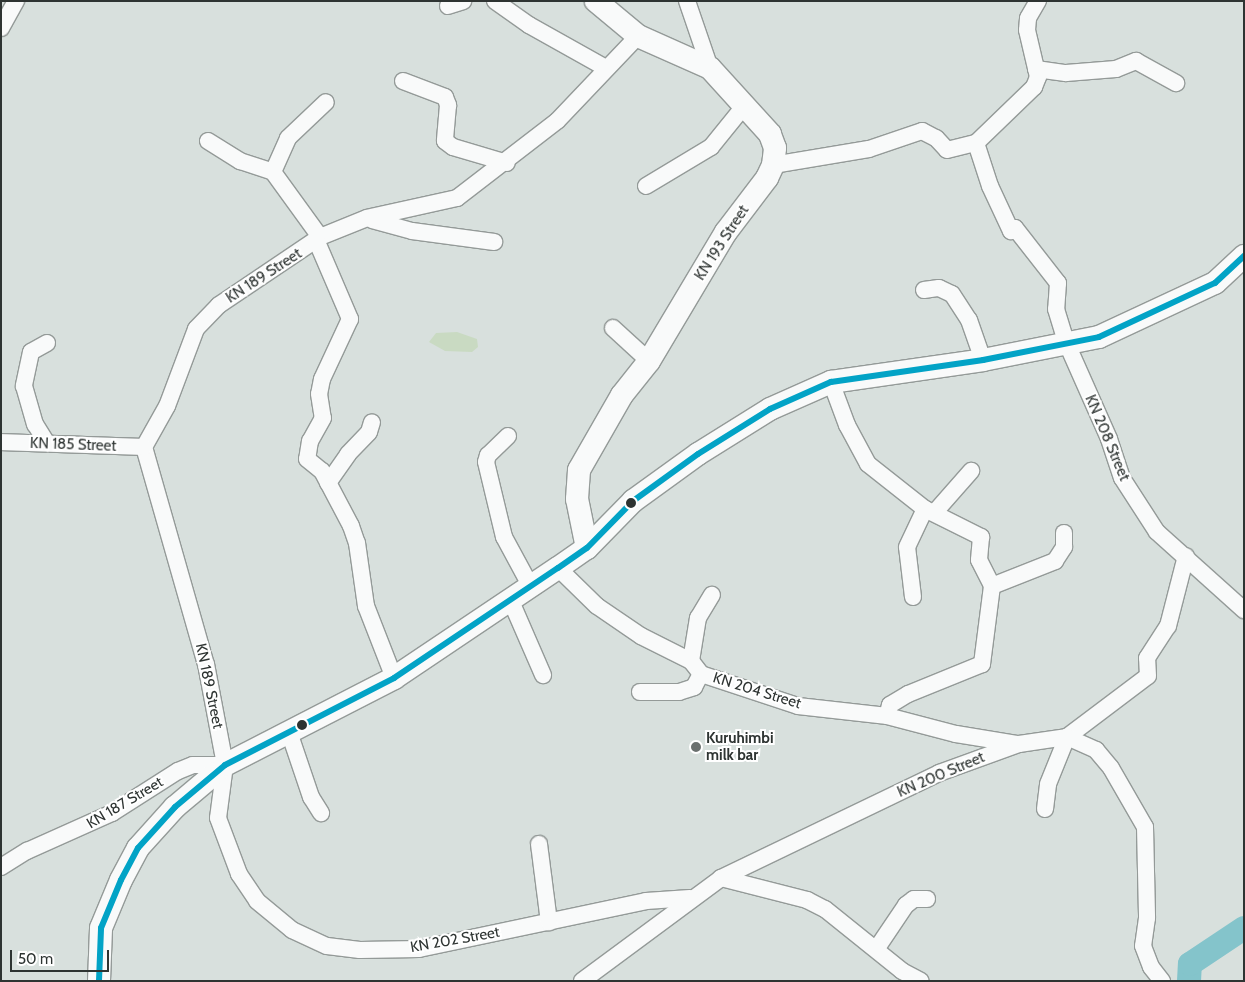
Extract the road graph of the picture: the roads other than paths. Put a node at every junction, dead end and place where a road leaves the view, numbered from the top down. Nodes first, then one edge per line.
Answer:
1 (16, 1) edge
2 (495, 1) edge
3 (596, 1) edge
4 (686, 1) edge
5 (1038, 1) edge
6 (1, 28) edge
7 (638, 36) junction
8 (606, 68) junction
9 (710, 68) junction
10 (1036, 69) junction
11 (403, 81) dead end
12 (1176, 82) dead end
13 (326, 102) dead end
14 (745, 105) junction
15 (208, 142) dead end
16 (976, 143) junction
17 (507, 163) junction
18 (773, 165) junction
19 (273, 172) junction
20 (646, 186) dead end
21 (367, 218) junction
22 (319, 239) junction
23 (494, 242) dead end
24 (1244, 256) edge
25 (924, 290) dead end
26 (614, 328) dead end
27 (47, 343) dead end
28 (1066, 344) junction
29 (984, 360) junction
30 (649, 361) junction
31 (831, 382) junction
32 (372, 422) dead end
33 (508, 436) dead end
34 (1, 442) edge
35 (47, 443) junction
36 (144, 446) junction
37 (971, 471) dead end
38 (328, 484) junction
39 (930, 510) junction
40 (1064, 533) dead end
41 (587, 548) junction
42 (1186, 556) junction
43 (558, 568) junction
44 (530, 585) junction
45 (992, 586) junction
46 (712, 595) dead end
47 (913, 597) dead end
48 (510, 598) junction
49 (1244, 610) edge
50 (691, 661) junction
51 (701, 674) junction
52 (543, 675) dead end
53 (394, 678) junction
54 (640, 692) dead end
55 (887, 716) junction
56 (289, 732) junction
57 (1067, 736) junction
58 (1019, 744) junction
59 (225, 765) junction
60 (1045, 809) dead end
61 (321, 812) dead end
62 (539, 844) dead end
63 (1, 867) edge
64 (721, 878) junction
65 (690, 898) junction
66 (927, 899) dead end
67 (549, 922) junction
68 (877, 948) junction
69 (902, 976) edge
70 (99, 981) edge
71 (582, 981) edge
72 (921, 981) edge
73 (1162, 981) edge

1 - 6 street
2 - 8 street
3 - 7 main road
4 - 9 street
5 - 10 street
7 - 8 street, KN 189 Street
7 - 9 main road
8 - 17 street, KN 189 Street
9 - 14 main road
10 - 12 street
10 - 16 street
11 - 17 street
13 - 19 street
14 - 18 main road
14 - 20 street
15 - 19 street
16 - 18 street
16 - 28 street, KN 208 Street
17 - 21 street, KN 189 Street
18 - 30 main road, KN 193 Street
19 - 22 street
21 - 22 street, KN 189 Street
21 - 23 street
22 - 36 street, KN 189 Street
22 - 38 street
24 - 28 main road
25 - 29 street
26 - 30 street
27 - 35 street
28 - 29 main road
28 - 42 street, KN 208 Street
29 - 31 main road
30 - 41 main road, KN 193 Street
31 - 39 street
31 - 41 main road
32 - 38 street
33 - 44 street
34 - 35 street, KN 185 Street
35 - 36 street, KN 185 Street
36 - 59 street, KN 189 Street
37 - 39 street
38 - 53 street
39 - 45 street
39 - 47 street
40 - 45 street
41 - 43 main road
42 - 49 street, KN 208 Street
42 - 57 street
43 - 44 main road
43 - 50 street, KN 204 Street
44 - 48 main road
45 - 55 street
46 - 50 street
48 - 52 street
48 - 53 main road
50 - 51 street, KN 204 Street
51 - 54 street
51 - 55 street, KN 204 Street
53 - 56 main road
55 - 58 street, KN 204 Street
56 - 59 main road
56 - 61 street
57 - 58 street, KN 200 Street
57 - 60 street
57 - 73 street
58 - 64 street, KN 200 Street
59 - 63 street, KN 187 Street
59 - 67 street, KN 202 Street
59 - 70 main road
62 - 67 street
64 - 65 street, KN 200 Street
64 - 68 street
65 - 67 street, KN 202 Street
65 - 71 street, KN 200 Street
66 - 68 street
68 - 69 street
69 - 72 street

